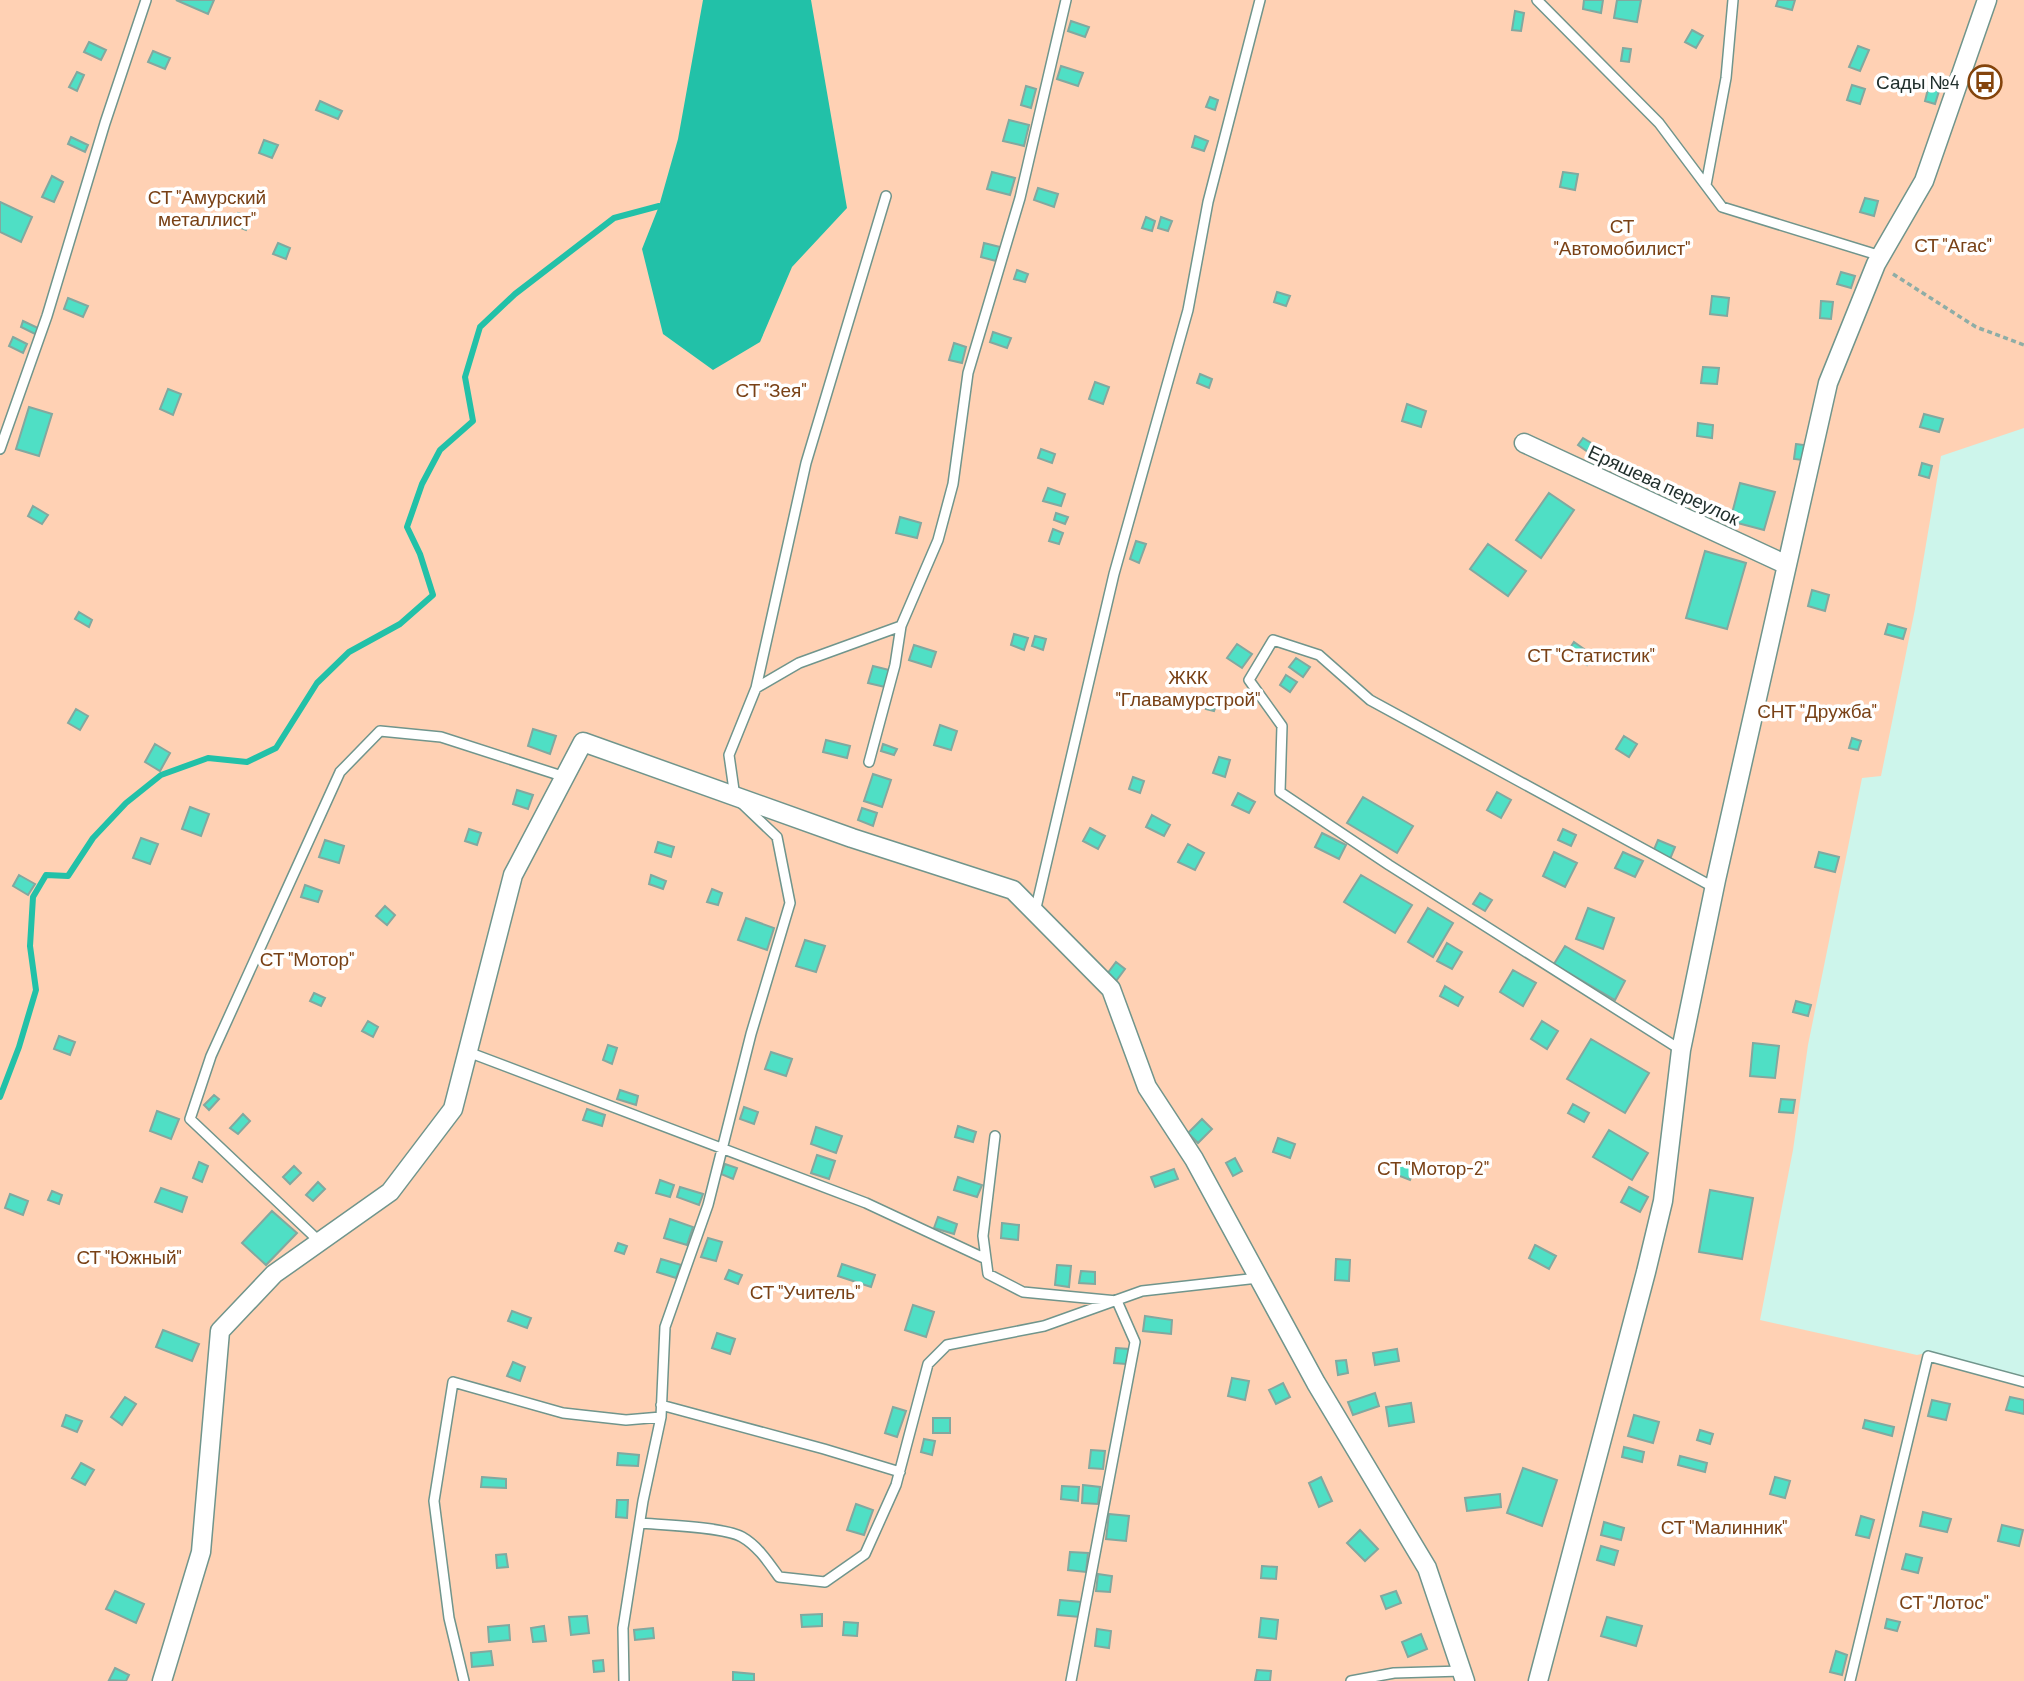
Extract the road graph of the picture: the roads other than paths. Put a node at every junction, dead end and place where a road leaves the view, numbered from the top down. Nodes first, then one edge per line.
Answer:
1 (146, 0) edge
2 (1066, 0) edge
3 (1260, 0) edge
4 (1537, 0) edge
5 (1733, 0) edge
6 (1987, 0) edge
7 (1706, 185) junction
8 (886, 196) dead end
9 (1879, 260) junction
10 (1524, 443) dead end
11 (0, 449) edge
12 (1787, 565) junction
13 (901, 626) junction
14 (755, 688) junction
15 (869, 762) dead end
16 (565, 777) junction
17 (735, 797) junction
18 (1715, 888) junction
19 (1035, 912) junction
20 (1682, 1050) junction
21 (468, 1052) junction
22 (995, 1136) dead end
23 (722, 1149) junction
24 (320, 1242) junction
25 (986, 1259) junction
26 (1258, 1278) junction
27 (1117, 1301) junction
28 (2024, 1382) edge
29 (662, 1405) junction
30 (661, 1417) junction
31 (900, 1472) junction
32 (640, 1523) junction
33 (1464, 1676) edge
34 (162, 1681) edge
35 (464, 1681) edge
36 (624, 1681) edge
37 (1071, 1681) edge
38 (1351, 1681) edge
39 (1538, 1681) edge
40 (1850, 1681) edge

1 - 11 lane
2 - 13 lane
3 - 19 lane
4 - 7 lane
5 - 7 lane
6 - 9 street
7 - 9 lane
8 - 14 lane
9 - 12 street
10 - 12 street, Еряшева переулок
12 - 18 street
13 - 14 lane
13 - 15 lane
14 - 17 lane
16 - 17 street
16 - 21 street
16 - 24 lane
17 - 19 street
17 - 23 lane
18 - 20 street
18 - 20 lane
19 - 26 street
20 - 39 street
21 - 23 lane
21 - 24 street
22 - 25 lane
23 - 25 lane
23 - 29 lane
24 - 34 street
25 - 27 lane
26 - 27 lane
26 - 33 street
27 - 31 lane
27 - 37 lane
28 - 40 lane
29 - 30 lane
29 - 31 lane
30 - 32 lane
30 - 35 lane
31 - 32 lane
32 - 36 lane
33 - 38 lane

